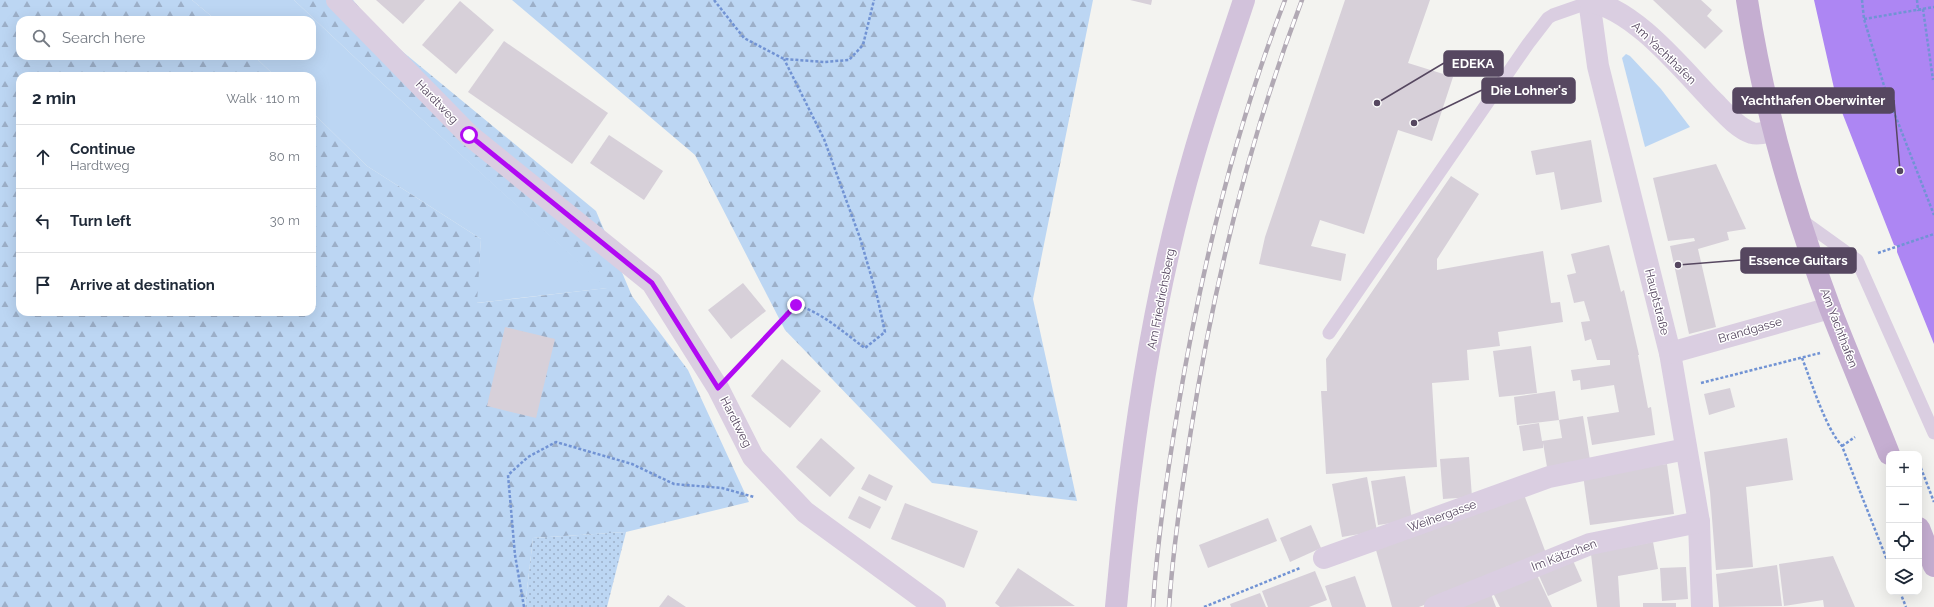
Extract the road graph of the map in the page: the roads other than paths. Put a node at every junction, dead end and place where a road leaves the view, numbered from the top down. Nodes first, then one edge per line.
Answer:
1 (337, 0) edge
2 (1244, 0) edge
3 (1747, 0) edge
4 (1590, 1) edge
5 (1773, 131) junction
6 (1800, 219) junction
7 (1830, 308) junction
8 (1329, 333) dead end
9 (1670, 353) junction
10 (1934, 433) edge
11 (1686, 449) junction
12 (1888, 451) edge
13 (1699, 522) junction
14 (1922, 536) edge
15 (1324, 558) road end
16 (1934, 566) edge
17 (935, 607) edge
18 (1116, 607) edge
19 (1435, 607) edge
20 (1702, 607) edge

1 - 17 street, Hardtweg
2 - 18 street, Am Friedrichsberg
3 - 5 main road, Am Yachthafen
4 - 5 street, Am Yachthafen
4 - 8 lane
4 - 9 street, Hauptstraße
5 - 6 main road, Am Yachthafen
6 - 7 main road, Am Yachthafen
6 - 10 lane
7 - 9 street, Brandgasse
7 - 12 main road, Am Yachthafen
9 - 11 street, Hauptstraße
11 - 13 street, Hauptstraße
11 - 15 street, Weihergasse
13 - 19 street, Im Kätzchen
13 - 20 street, Hauptstraße
14 - 16 main road

